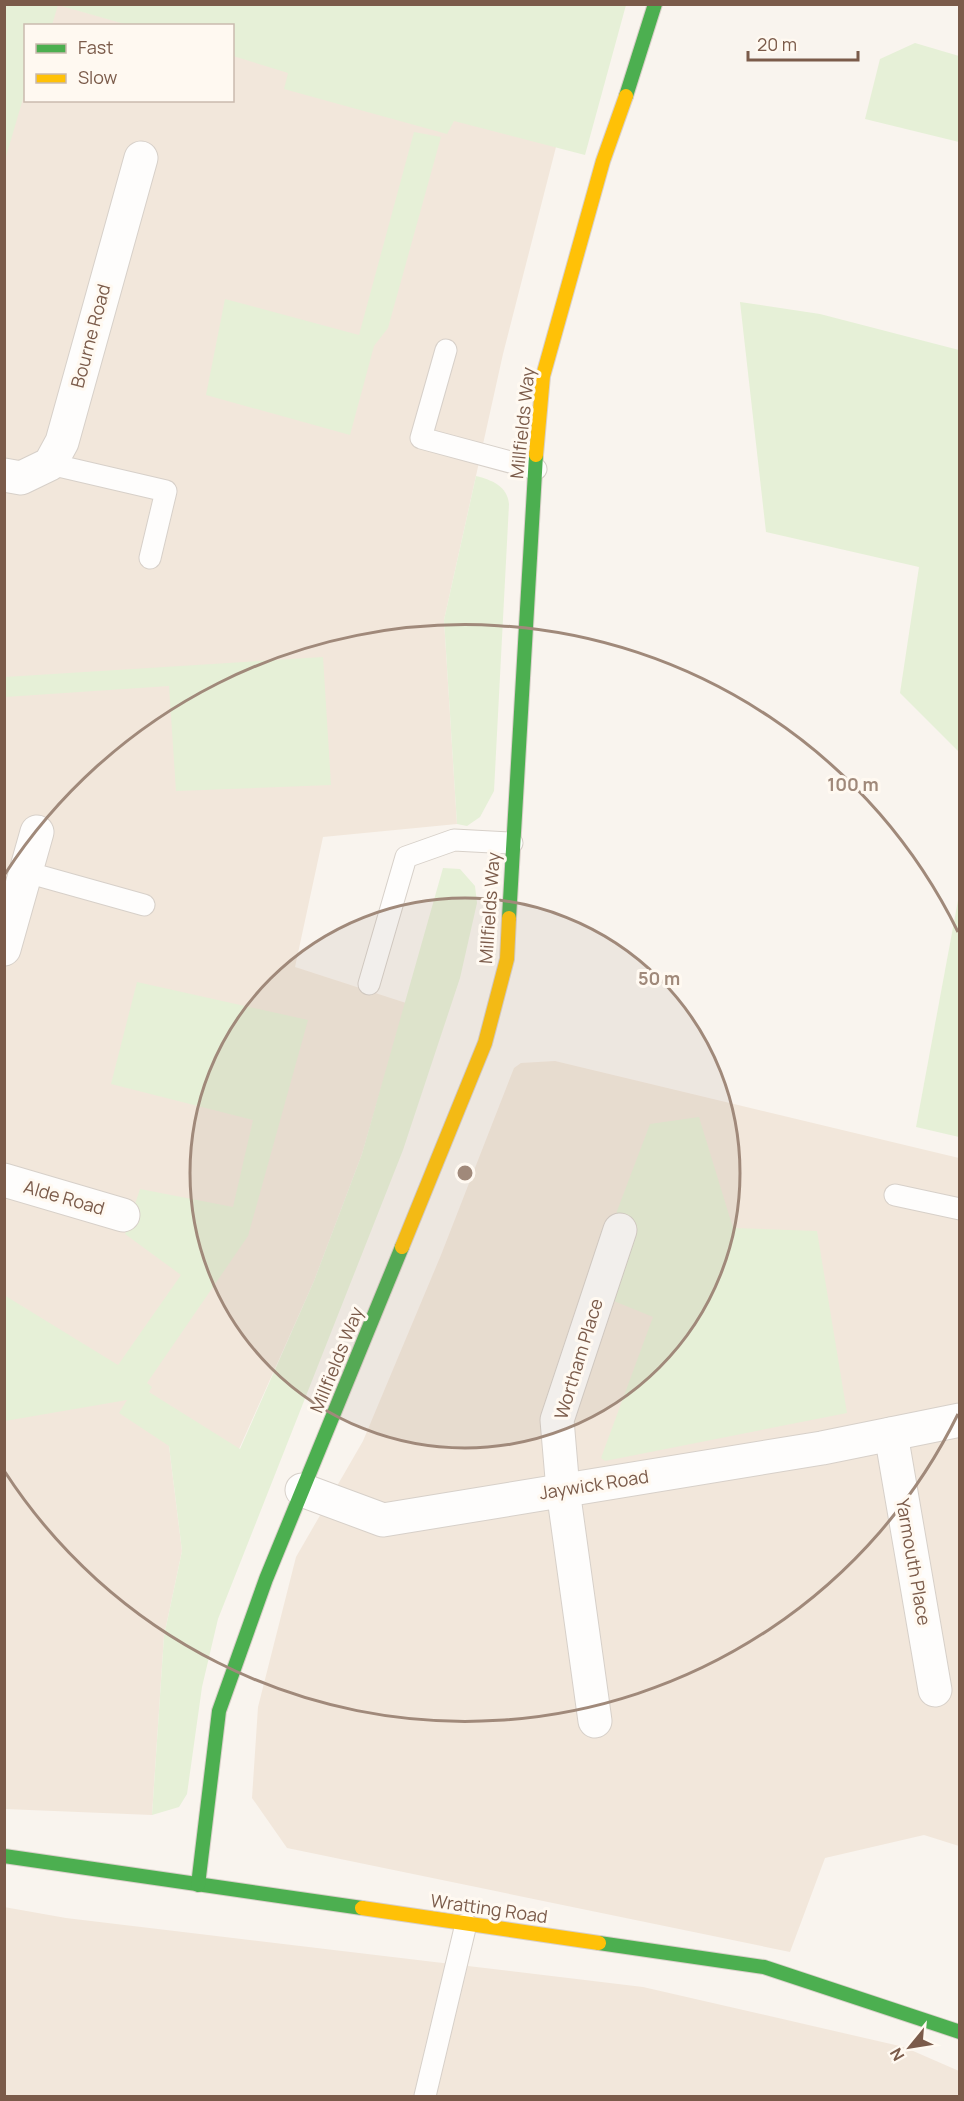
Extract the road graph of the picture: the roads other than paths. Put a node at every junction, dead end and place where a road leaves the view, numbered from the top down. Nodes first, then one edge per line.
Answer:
1 (654, 4) edge
2 (141, 158) dead end
3 (446, 350) dead end
4 (50, 464) junction
5 (536, 469) junction
6 (4, 475) edge
7 (150, 558) dead end
8 (37, 832) dead end
9 (512, 843) junction
10 (26, 872) junction
11 (144, 904) dead end
12 (4, 949) edge
13 (369, 984) dead end
14 (4, 1180) edge
15 (895, 1195) dead end
16 (960, 1209) edge
17 (123, 1215) dead end
18 (620, 1230) dead end
19 (960, 1420) edge
20 (891, 1434) junction
21 (302, 1490) junction
22 (562, 1490) junction
23 (936, 1690) dead end
24 (595, 1721) dead end
25 (4, 1856) edge
26 (198, 1885) junction
27 (466, 1924) junction
28 (960, 2032) edge
29 (424, 2097) edge

1 - 5 street, Millfields Way
2 - 4 street, Bourne Road
3 - 5 lane
4 - 6 street
4 - 7 lane
5 - 9 street, Millfields Way
8 - 10 street
9 - 13 lane
9 - 21 street, Millfields Way
10 - 11 lane
10 - 12 street
14 - 17 street, Alde Road
15 - 16 lane
18 - 22 street, Wortham Place
19 - 20 street, Jaywick Road
20 - 22 street, Jaywick Road
20 - 23 street, Yarmouth Place
21 - 22 street, Jaywick Road
21 - 26 street, Millfields Way
22 - 24 street, Wortham Place
25 - 26 street, Wratting Road
26 - 27 street, Wratting Road
27 - 28 street, Wratting Road
27 - 29 lane

